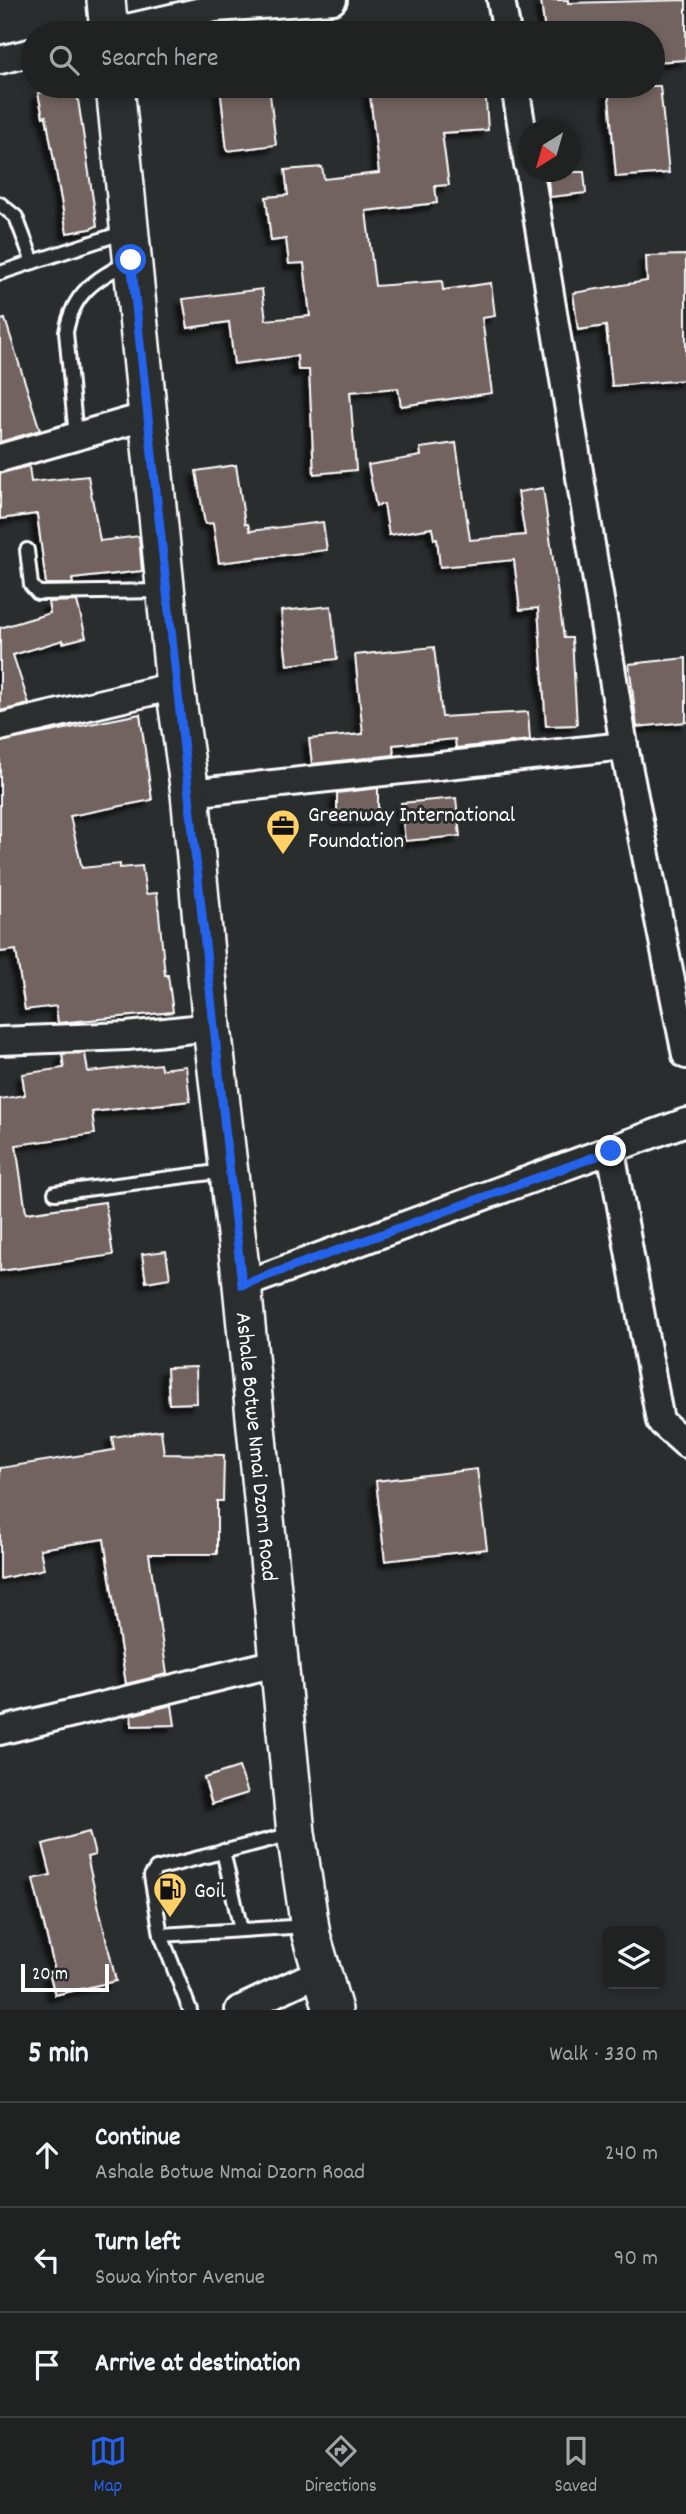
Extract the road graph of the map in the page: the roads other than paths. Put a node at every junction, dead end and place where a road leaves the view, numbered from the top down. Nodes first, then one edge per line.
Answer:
1 (333, 0) edge
2 (501, 0) edge
3 (214, 4) edge
4 (127, 21) edge
5 (505, 21) edge
6 (21, 55) edge
7 (0, 60) edge
8 (116, 98) edge
9 (517, 98) edge
10 (520, 119) edge
11 (532, 182) edge
12 (0, 204) edge
13 (130, 245) junction
14 (33, 262) junction
15 (0, 273) edge
16 (148, 416) junction
17 (76, 438) junction
18 (0, 458) edge
19 (27, 550) dead end
20 (166, 591) junction
21 (175, 686) junction
22 (0, 727) edge
23 (624, 746) junction
24 (190, 793) junction
25 (212, 1027) junction
26 (0, 1041) edge
27 (686, 1055) edge
28 (686, 1122) edge
29 (611, 1151) junction
30 (228, 1171) junction
31 (55, 1193) dead end
32 (242, 1285) junction
33 (686, 1444) edge
34 (280, 1662) junction
35 (0, 1731) edge
36 (296, 1833) junction
37 (223, 1851) junction
38 (309, 1926) junction
39 (241, 1930) junction
40 (161, 1935) junction
41 (322, 1971) junction
42 (190, 2010) edge
43 (239, 2010) edge
44 (333, 2010) edge

1 - 3 street
2 - 5 street
3 - 4 street
6 - 7 street
8 - 13 main road, Ashale Botwe Nmai Dzorn Road
9 - 10 street
11 - 23 street
12 - 14 lane
13 - 14 lane
13 - 16 main road, Ashale Botwe Nmai Dzorn Road
13 - 17 lane
14 - 15 lane
16 - 17 street
16 - 20 main road, Ashale Botwe Nmai Dzorn Road
17 - 18 street
19 - 20 lane
20 - 21 main road, Ashale Botwe Nmai Dzorn Road
21 - 22 street
21 - 24 main road, Ashale Botwe Nmai Dzorn Road
23 - 24 street
23 - 27 street
24 - 25 main road, Ashale Botwe Nmai Dzorn Road
25 - 26 street
25 - 30 main road, Ashale Botwe Nmai Dzorn Road
28 - 29 street
29 - 32 street
29 - 33 street
30 - 31 lane
30 - 32 main road, Ashale Botwe Nmai Dzorn Road
32 - 34 main road, Ashale Botwe Nmai Dzorn Road
34 - 35 street
34 - 36 main road, Ashale Botwe Nmai Dzorn Road
36 - 37 lane
36 - 38 main road, Ashale Botwe Nmai Dzorn Road
37 - 39 lane
37 - 40 lane
38 - 39 lane
38 - 41 main road, Ashale Botwe Nmai Dzorn Road
39 - 40 lane
40 - 42 lane
41 - 43 street
41 - 44 main road, Ashale Botwe Nmai Dzorn Road

